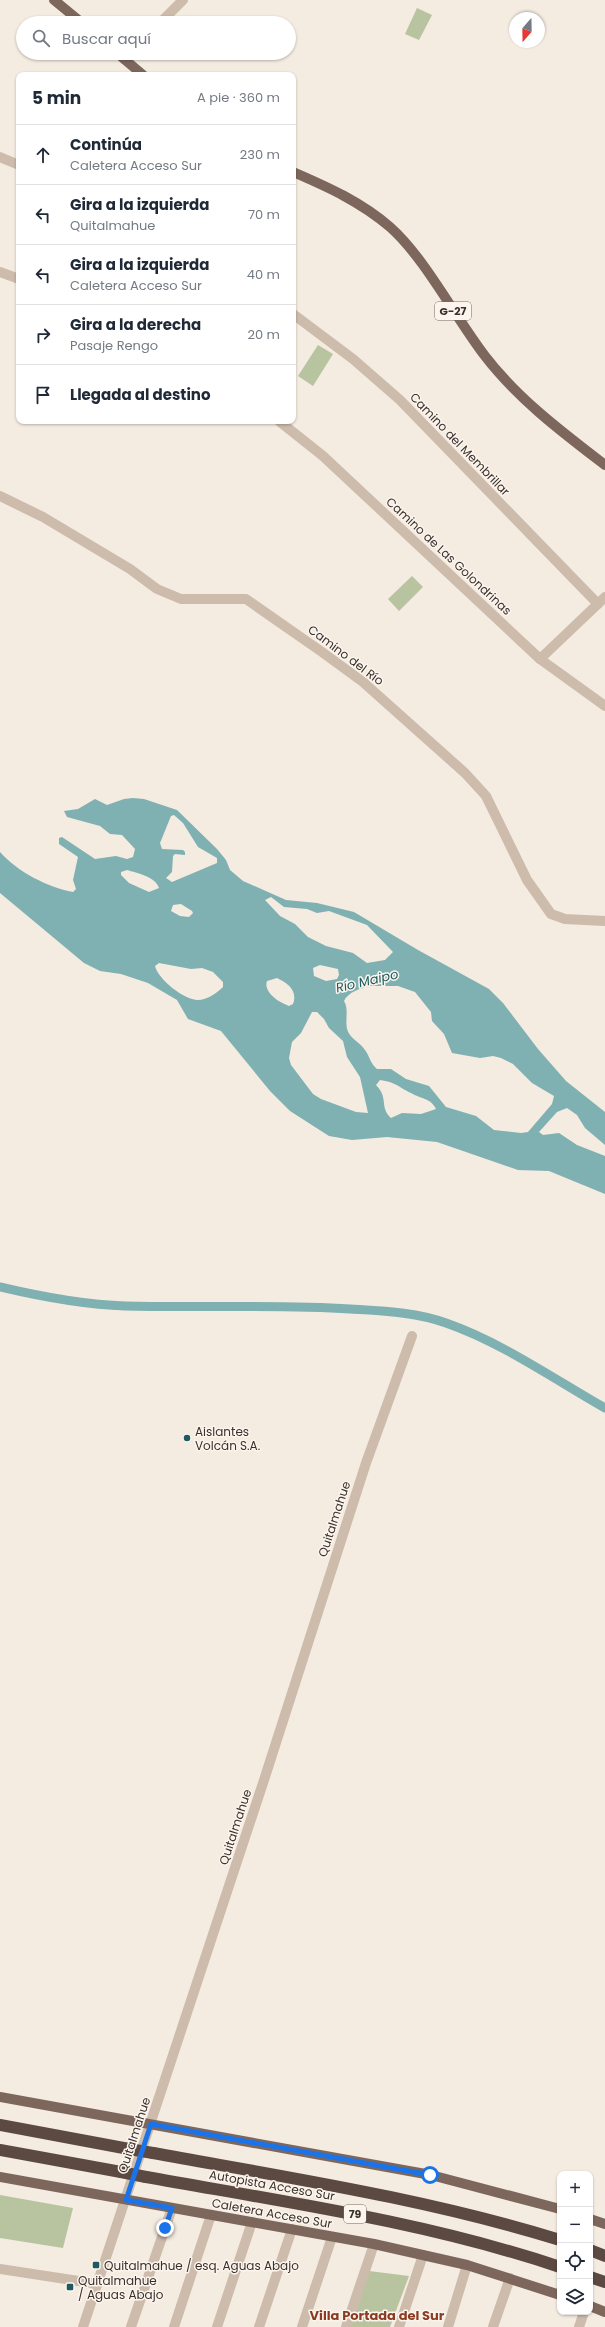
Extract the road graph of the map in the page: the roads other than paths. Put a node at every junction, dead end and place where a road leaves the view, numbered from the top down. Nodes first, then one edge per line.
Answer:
1 (54, 0) edge
2 (183, 0) edge
3 (73, 16) edge
4 (167, 16) edge
5 (129, 60) edge
6 (140, 72) edge
7 (0, 157) edge
8 (16, 164) edge
9 (296, 173) edge
10 (0, 272) edge
11 (16, 278) edge
12 (296, 316) edge
13 (283, 424) edge
14 (605, 465) edge
15 (0, 496) edge
16 (601, 600) edge
17 (540, 659) junction
18 (605, 706) edge
19 (605, 921) edge
20 (412, 1336) dead end
21 (0, 2097) edge
22 (151, 2124) junction
23 (0, 2125) edge
24 (0, 2150) edge
25 (0, 2177) edge
26 (126, 2200) junction
27 (172, 2208) junction
28 (557, 2209) edge
29 (211, 2215) junction
30 (593, 2220) edge
31 (252, 2222) junction
32 (605, 2224) edge
33 (292, 2230) junction
34 (332, 2237) junction
35 (557, 2239) edge
36 (374, 2244) junction
37 (593, 2251) edge
38 (423, 2255) junction
39 (605, 2256) edge
40 (557, 2265) edge
41 (467, 2266) junction
42 (0, 2269) edge
43 (593, 2277) edge
44 (510, 2278) junction
45 (605, 2282) edge
46 (98, 2284) junction
47 (557, 2294) edge
48 (593, 2307) edge
49 (605, 2312) edge
50 (583, 2315) edge
51 (493, 2326) edge
52 (83, 2327) edge
53 (131, 2327) edge
54 (174, 2327) edge
55 (217, 2327) edge
56 (259, 2327) edge
57 (302, 2327) edge
58 (346, 2327) edge
59 (399, 2327) edge
60 (448, 2327) edge
61 (579, 2327) edge

1 - 3 main road
2 - 4 street
5 - 6 main road
7 - 8 street
9 - 14 main road, G-27
10 - 11 street
12 - 16 street, Camino del Membrillar
13 - 17 street, Camino de Las Golondrinas
15 - 19 street, Camino del Río
16 - 17 street
17 - 18 street, Camino de Las Golondrinas
20 - 22 street, Quitalmahue
21 - 22 main road
22 - 26 street, Quitalmahue
22 - 28 main road
23 - 35 highway, Autopista Acceso Sur / 79, bridge
24 - 40 highway, Autopista Acceso Sur / 79, bridge
25 - 26 main road, Caletera Acceso Sur
26 - 27 main road, Caletera Acceso Sur
26 - 46 street, Quitalmahue
27 - 29 main road, Caletera Acceso Sur
27 - 53 street
29 - 31 main road, Caletera Acceso Sur
29 - 54 street
30 - 32 main road
31 - 33 main road, Caletera Acceso Sur
31 - 55 street
33 - 34 main road, Caletera Acceso Sur
33 - 56 street
34 - 36 main road, Caletera Acceso Sur
34 - 57 street
36 - 38 main road, Caletera Acceso Sur
36 - 58 street
37 - 39 highway
38 - 41 main road, Caletera Acceso Sur
38 - 59 street
41 - 44 main road, Caletera Acceso Sur
41 - 60 street
42 - 46 street
43 - 45 highway
44 - 47 main road, Caletera Acceso Sur
44 - 51 street
46 - 52 street, Quitalmahue
48 - 49 main road
50 - 61 street

